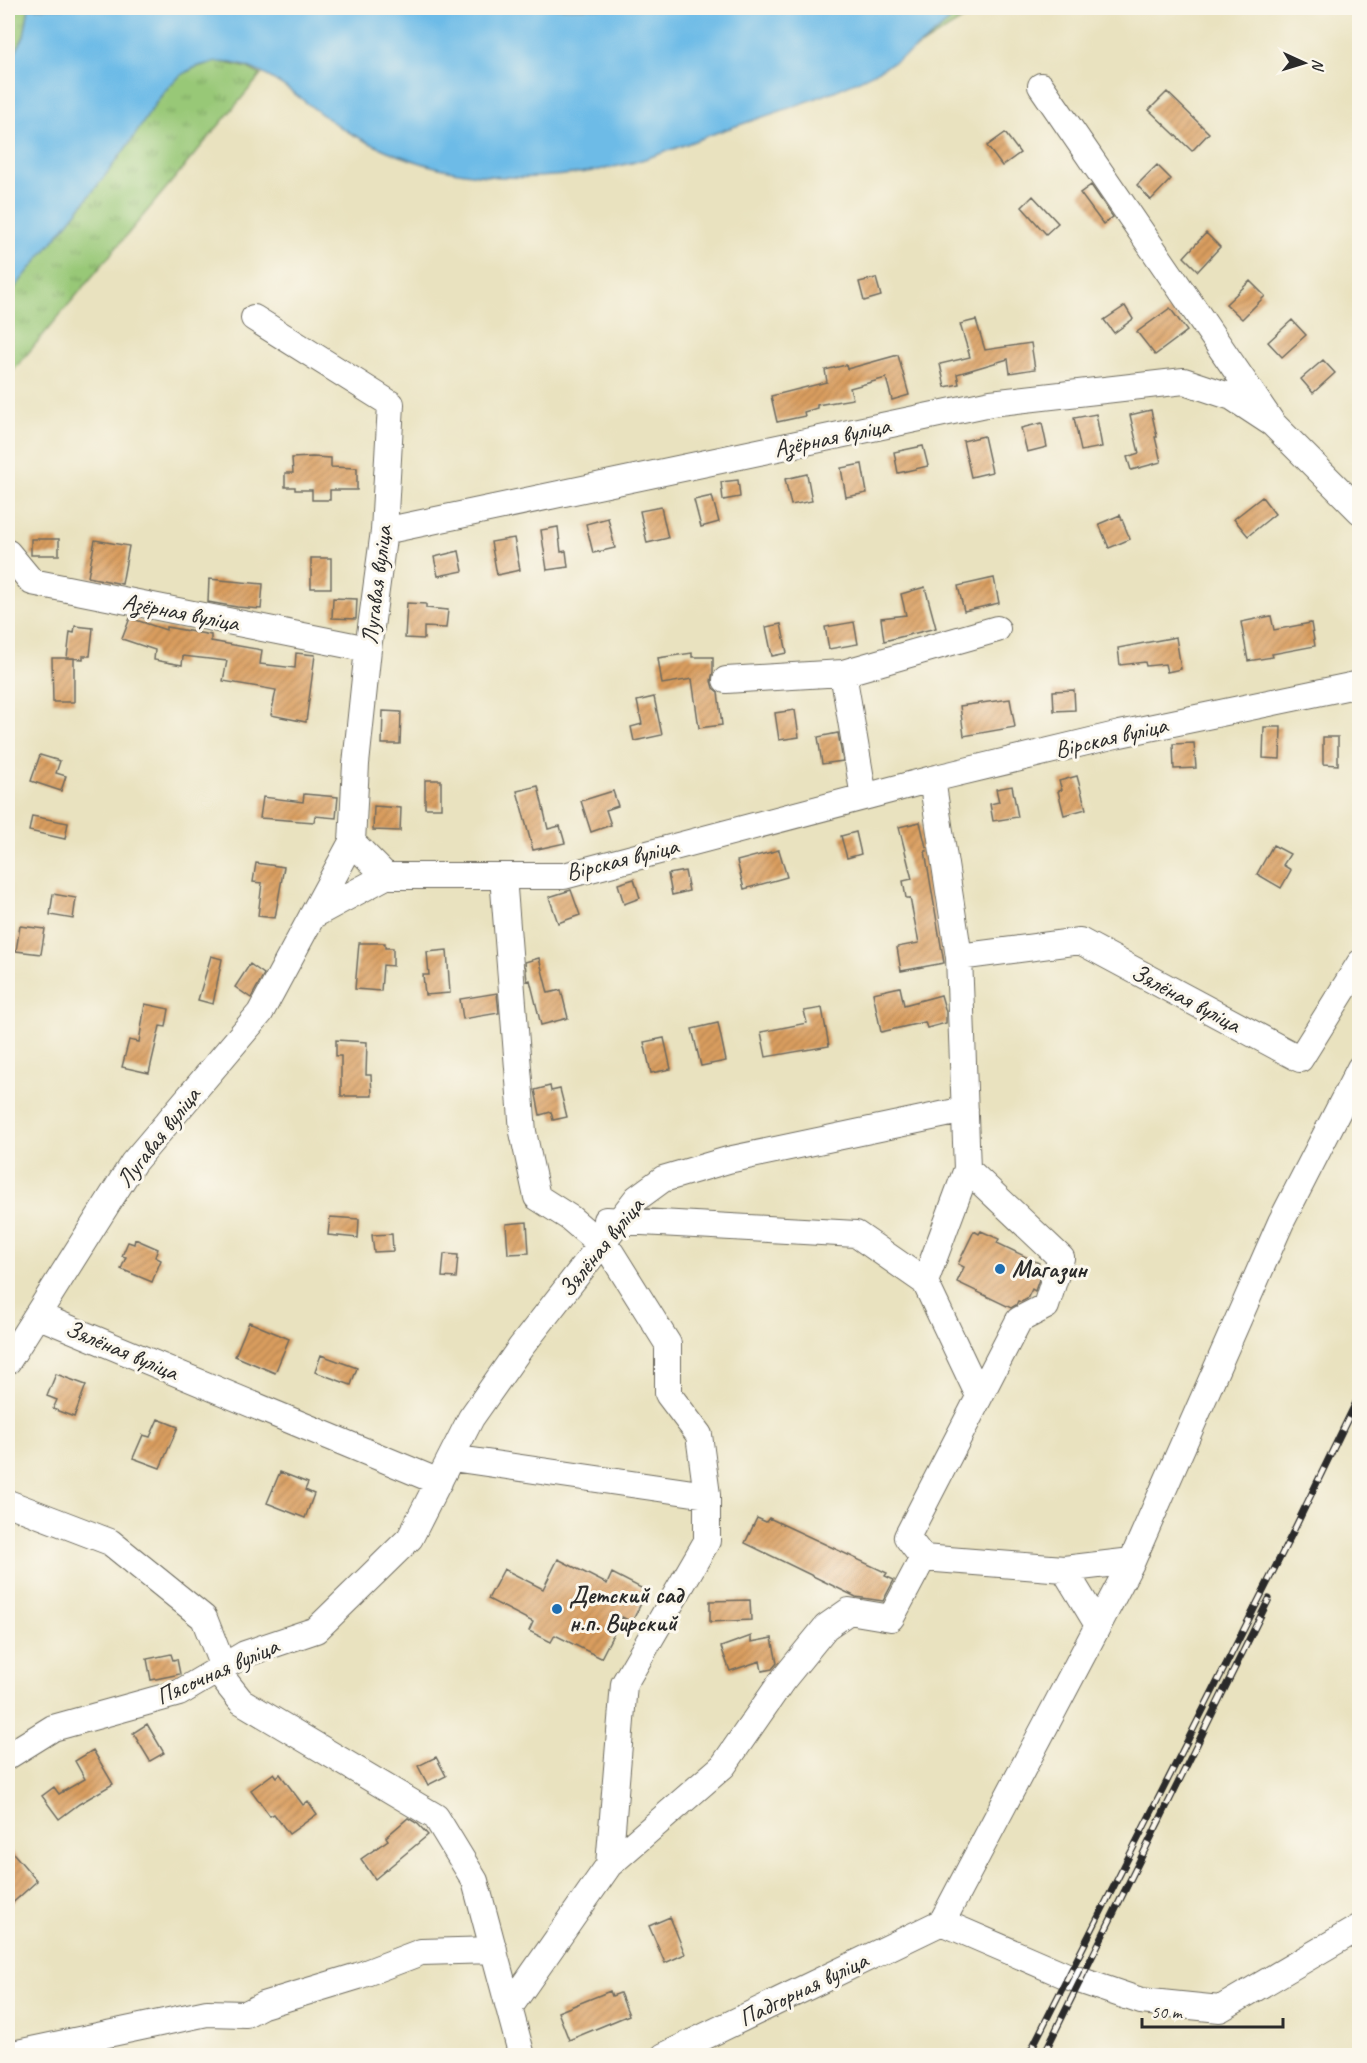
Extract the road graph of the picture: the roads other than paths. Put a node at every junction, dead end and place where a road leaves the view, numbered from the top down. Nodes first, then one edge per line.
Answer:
1 (1041, 86) dead end
2 (254, 318) dead end
3 (1273, 424) junction
4 (1359, 511) edge
5 (384, 531) junction
6 (8, 553) edge
7 (997, 629) dead end
8 (368, 649) junction
9 (843, 673) junction
10 (726, 680) dead end
11 (1359, 684) edge
12 (932, 778) junction
13 (864, 797) junction
14 (352, 842) junction
15 (386, 876) junction
16 (503, 876) junction
17 (312, 917) junction
18 (959, 957) junction
19 (1359, 963) edge
20 (1359, 1068) edge
21 (965, 1110) junction
22 (968, 1169) junction
23 (570, 1218) junction
24 (619, 1221) junction
25 (601, 1245) junction
26 (926, 1282) junction
27 (37, 1315) junction
28 (8, 1361) edge
29 (979, 1396) junction
30 (452, 1458) junction
31 (439, 1482) junction
32 (707, 1495) junction
33 (8, 1503) edge
34 (923, 1558) junction
35 (1132, 1561) junction
36 (1064, 1569) junction
37 (1098, 1625) junction
38 (220, 1669) junction
39 (8, 1756) edge
40 (609, 1865) junction
41 (942, 1922) junction
42 (1359, 1927) edge
43 (494, 1950) junction
44 (509, 2008) junction
45 (8, 2055) edge
46 (522, 2055) edge
47 (664, 2055) edge

1 - 3 street, Азёрная вуліца
2 - 5 street, Лугавая вуліца
3 - 4 street, Азёрная вуліца
3 - 5 street, Азёрная вуліца
5 - 8 street, Лугавая вуліца
6 - 8 street, Азёрная вуліца
7 - 9 street
8 - 14 street, Лугавая вуліца
9 - 10 street
9 - 13 street
11 - 12 street, Вірская вуліца
12 - 13 street, Вірская вуліца
12 - 18 street
13 - 16 street, Вірская вуліца
14 - 15 street
14 - 17 street, Лугавая вуліца
15 - 16 street, Вірская вуліца
15 - 17 street
16 - 23 street
17 - 27 street, Лугавая вуліца
18 - 19 street, Зялёная вуліца
18 - 21 street
20 - 35 street
21 - 22 street
21 - 24 street, Зялёная вуліца
22 - 26 street
22 - 29 street
23 - 24 street
23 - 25 street
24 - 25 street, Зялёная вуліца
24 - 26 street
25 - 30 street, Зялёная вуліца
25 - 32 street
26 - 29 street
27 - 28 street, Лугавая вуліца
27 - 31 street, Зялёная вуліца
29 - 34 street
30 - 31 street, Пясочная вуліца
30 - 32 street
31 - 38 street, Пясочная вуліца
32 - 40 street
33 - 38 street
34 - 36 street
34 - 40 street
35 - 36 street
35 - 37 street
36 - 37 street
37 - 41 street
38 - 39 street, Пясочная вуліца
38 - 43 street
40 - 44 street
41 - 42 street
41 - 47 street, Падгорная вуліца
43 - 44 street
43 - 45 street
44 - 46 street

